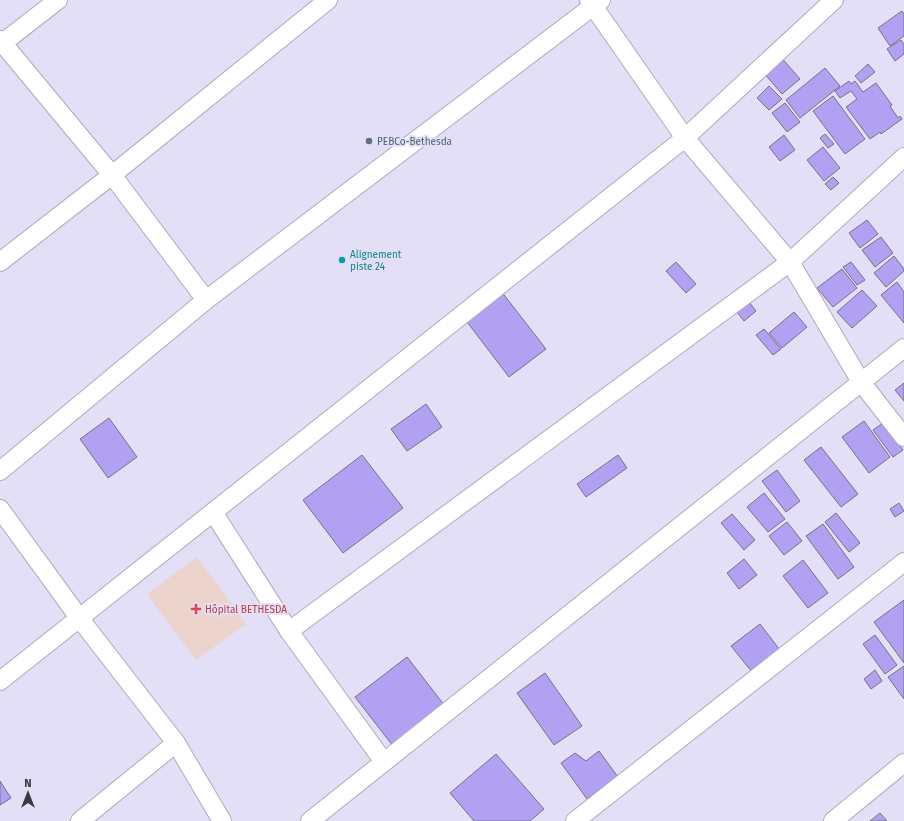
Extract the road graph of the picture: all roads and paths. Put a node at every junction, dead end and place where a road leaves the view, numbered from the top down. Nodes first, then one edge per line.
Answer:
1 (58, 0) edge
2 (328, 0) edge
3 (834, 0) edge
4 (595, 2) edge
5 (1, 43) edge
6 (685, 138) junction
7 (904, 157) edge
8 (112, 175) junction
9 (0, 262) edge
10 (790, 262) junction
11 (206, 300) junction
12 (904, 348) edge
13 (861, 382) junction
14 (904, 437) edge
15 (0, 471) edge
16 (0, 509) edge
17 (213, 512) junction
18 (904, 562) edge
19 (80, 619) junction
20 (289, 631) junction
21 (0, 681) edge
22 (176, 743) junction
23 (384, 762) junction
24 (904, 763) edge
25 (80, 821) edge
26 (222, 821) edge
27 (310, 821) edge
28 (575, 821) edge
29 (833, 821) edge

1 - 5 street
2 - 8 street
3 - 6 street
4 - 6 street
4 - 11 street
5 - 8 street
6 - 10 street
6 - 17 street
7 - 10 street
8 - 9 street
8 - 11 street
10 - 13 street
10 - 20 street
11 - 15 street
12 - 13 street
13 - 14 street
13 - 23 street
16 - 19 street
17 - 19 street
17 - 20 street
18 - 28 street
19 - 21 street
19 - 22 street
20 - 23 street
22 - 25 street
22 - 26 street
23 - 27 street
24 - 29 street

